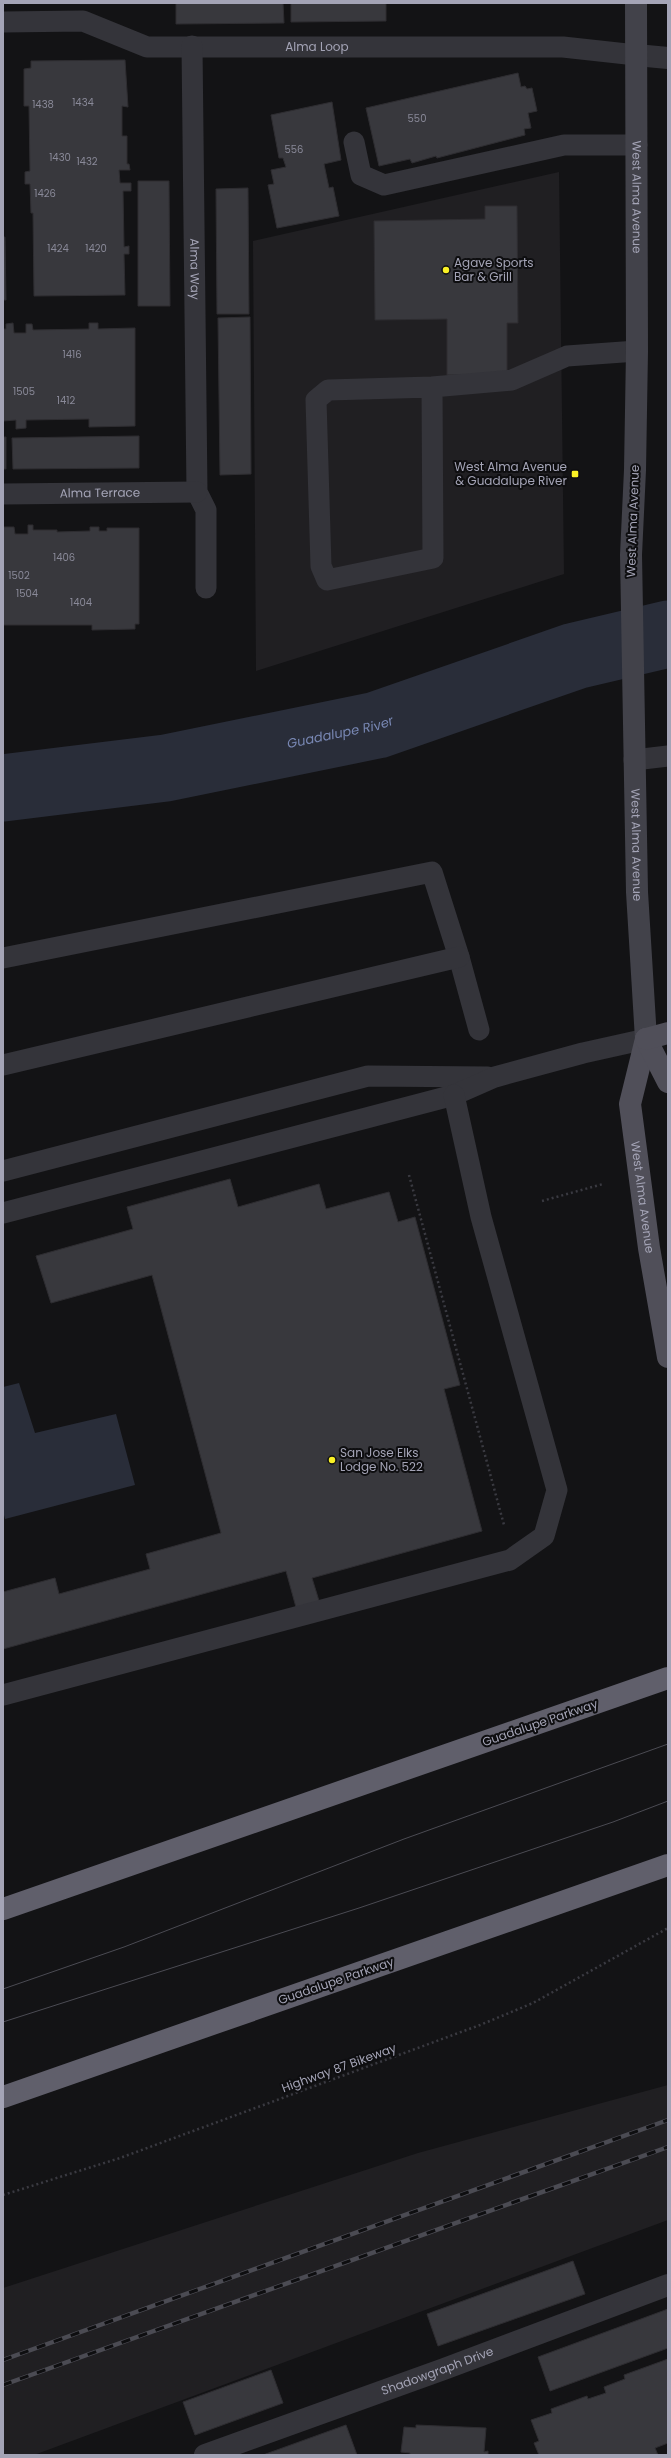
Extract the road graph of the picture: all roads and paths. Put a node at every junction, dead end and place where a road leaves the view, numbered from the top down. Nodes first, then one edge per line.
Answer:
1 (636, 3) edge
2 (3, 22) edge
3 (192, 46) junction
4 (636, 55) junction
5 (668, 58) edge
6 (354, 142) dead end
7 (637, 145) junction
8 (637, 351) junction
9 (432, 387) junction
10 (197, 492) junction
11 (3, 494) edge
12 (206, 588) dead end
13 (634, 751) junction
14 (668, 756) edge
15 (459, 956) junction
16 (3, 958) edge
17 (479, 1030) dead end
18 (668, 1033) edge
19 (646, 1039) junction
20 (3, 1065) edge
21 (495, 1077) junction
22 (668, 1082) edge
23 (454, 1095) junction
24 (3, 1171) edge
25 (409, 1175) dead end
26 (603, 1184) dead end
27 (542, 1201) dead end
28 (3, 1213) edge
29 (668, 1357) edge
30 (504, 1525) dead end
31 (664, 1680) edge
32 (3, 1695) edge
33 (668, 1865) edge
34 (3, 1909) edge
35 (668, 1928) edge
36 (3, 2097) edge
37 (3, 2195) edge
38 (668, 2285) edge
39 (205, 2455) edge

1 - 4 main road, West Alma Avenue
2 - 3 lane, Alma Loop
3 - 4 lane, Alma Loop
3 - 10 lane, Alma Way
4 - 5 street
4 - 7 main road, West Alma Avenue
6 - 7 lane
7 - 8 main road, West Alma Avenue
8 - 9 lane
8 - 13 main road, West Alma Avenue
9 - 9 lane
10 - 11 lane, Alma Terrace
10 - 12 lane
13 - 14 lane
13 - 19 main road, West Alma Avenue
15 - 16 lane
15 - 17 lane
15 - 20 lane
18 - 19 main road
19 - 21 lane
19 - 22 main road, West Alma Avenue
19 - 29 main road, West Alma Avenue
21 - 23 lane
21 - 24 lane
23 - 28 lane
23 - 32 lane
25 - 30 path
26 - 27 path
31 - 34 highway, Guadalupe Parkway
33 - 36 highway, Guadalupe Parkway
35 - 37 path, Highway 87 Bikeway
38 - 39 street, Shadowgraph Drive

